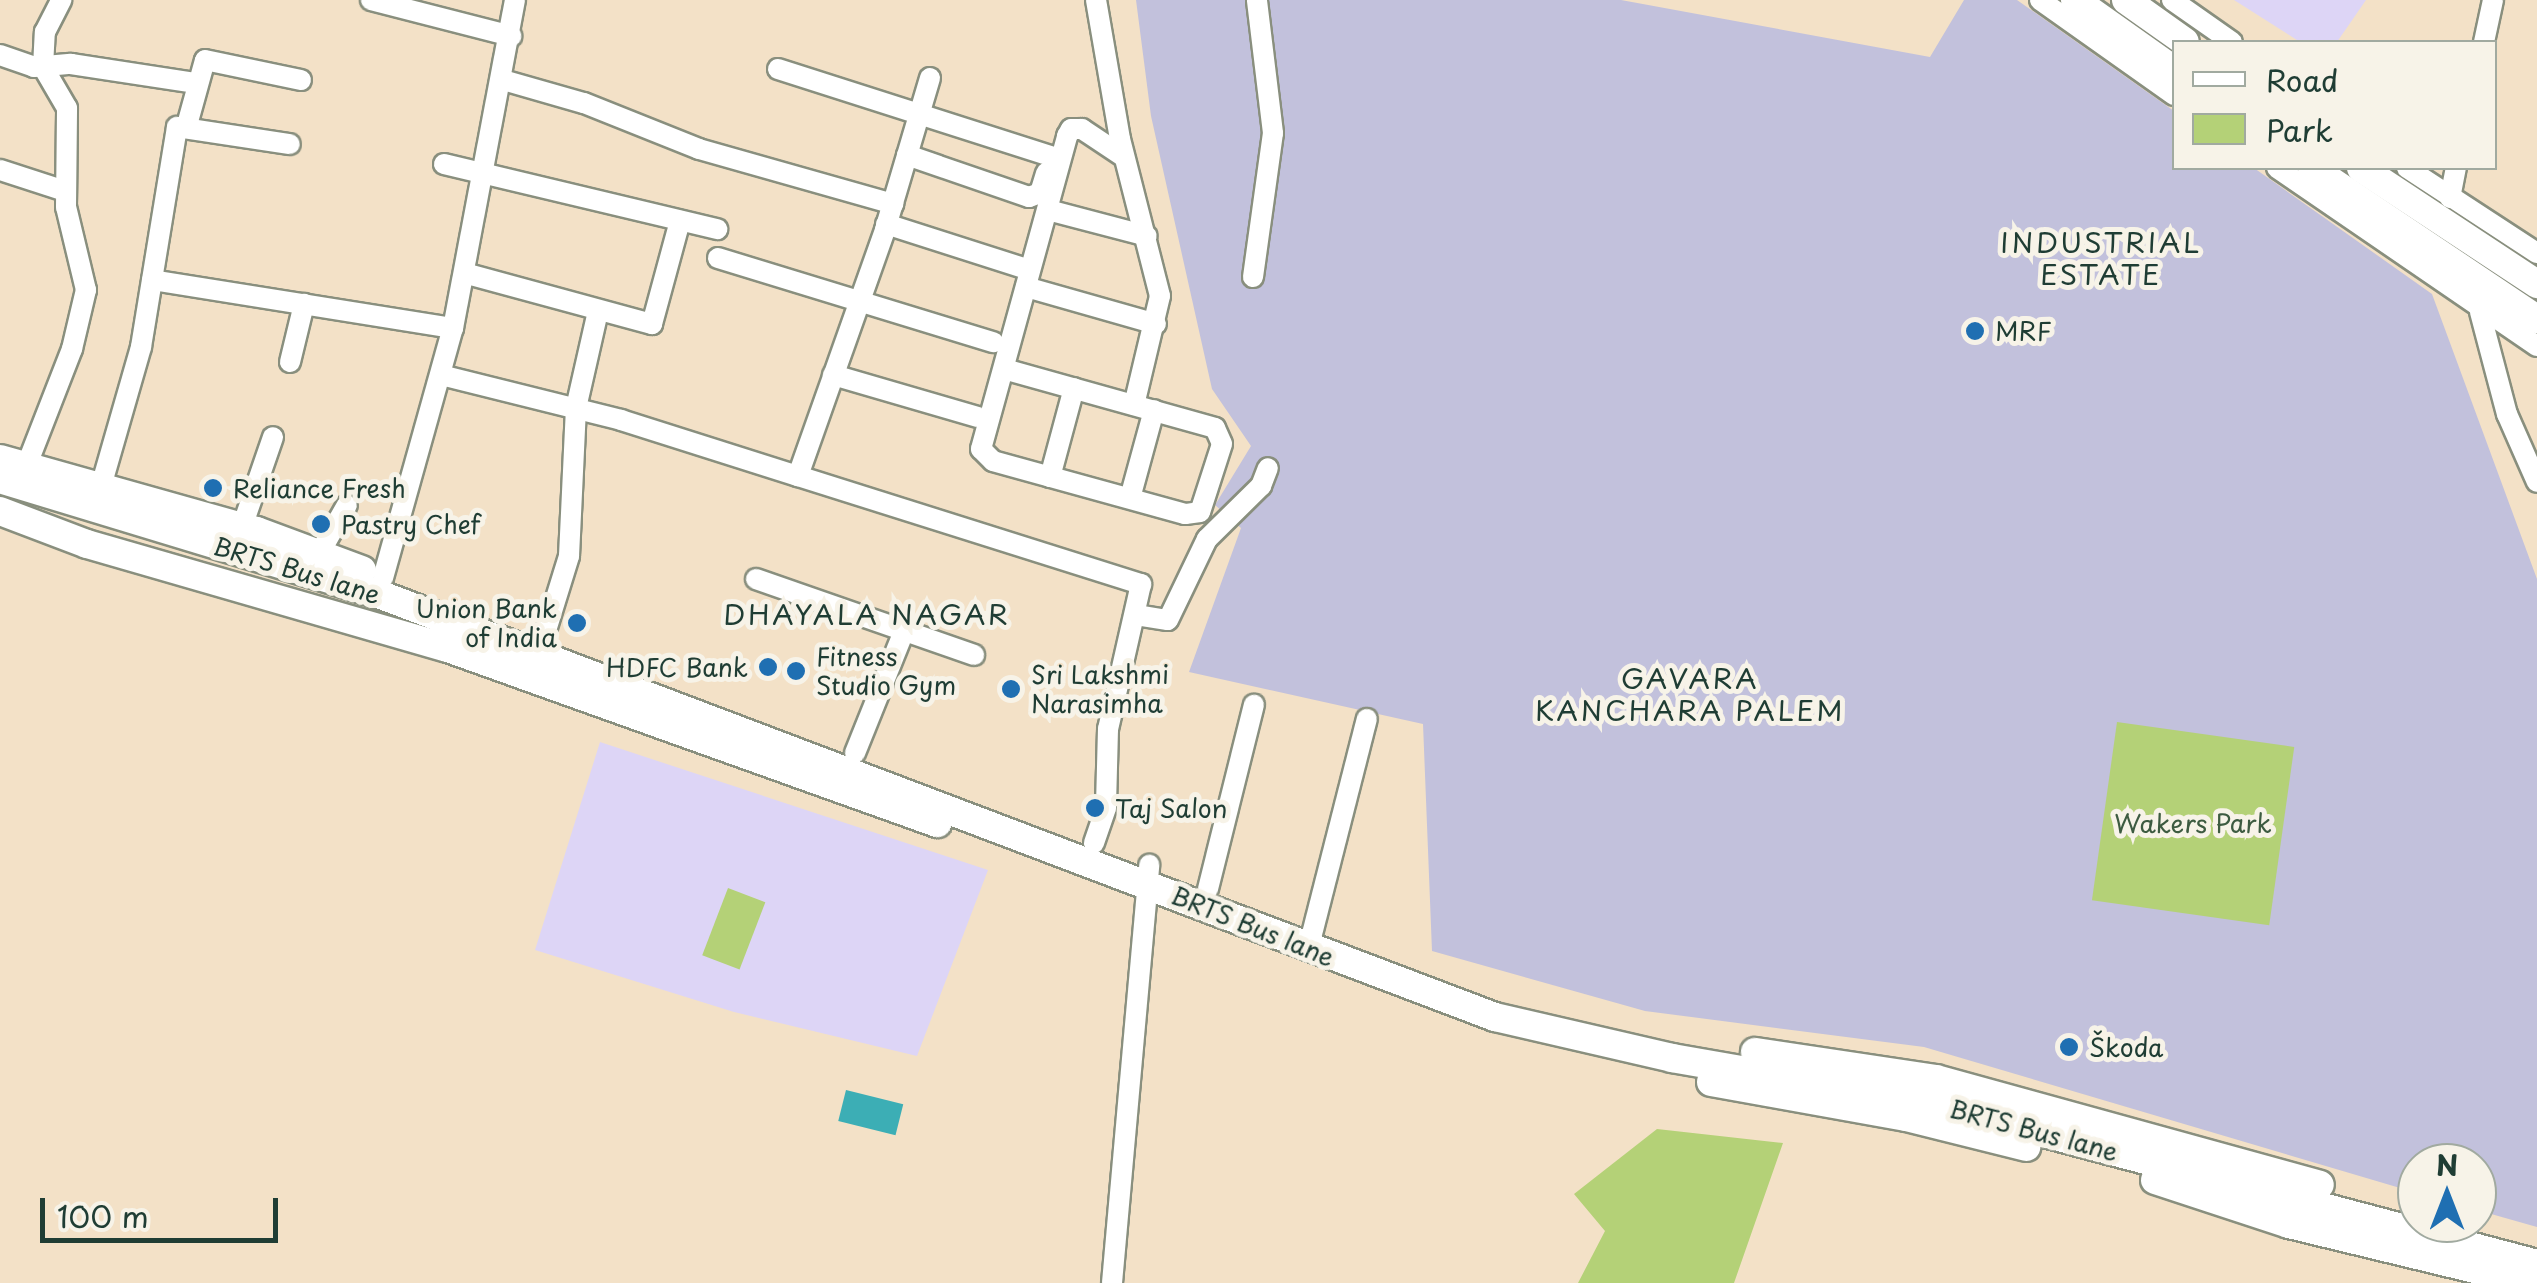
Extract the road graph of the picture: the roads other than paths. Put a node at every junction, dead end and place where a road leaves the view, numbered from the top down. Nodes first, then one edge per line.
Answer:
1 (61, 0) edge
2 (371, 0) edge
3 (515, 0) edge
4 (1096, 0) edge
5 (1257, 0) edge
6 (2040, 0) edge
7 (2075, 0) edge
8 (2126, 0) edge
9 (2172, 0) edge
10 (2493, 0) edge
11 (511, 36) junction
12 (2182, 40) edge
13 (2229, 40) edge
14 (2484, 40) edge
15 (0, 55) edge
16 (43, 67) junction
17 (778, 69) dead end
18 (2172, 69) edge
19 (930, 78) dead end
20 (300, 80) dead end
21 (503, 80) junction
22 (195, 83) junction
23 (2172, 94) edge
24 (920, 113) junction
25 (187, 124) junction
26 (1059, 126) dead end
27 (290, 144) dead end
28 (906, 155) junction
29 (1050, 156) junction
30 (1124, 157) junction
31 (444, 164) dead end
32 (0, 170) edge
33 (2279, 170) edge
34 (2315, 170) edge
35 (2364, 170) edge
36 (2410, 170) edge
37 (2456, 170) edge
38 (485, 174) junction
39 (65, 191) junction
40 (2450, 198) junction
41 (893, 204) junction
42 (1048, 210) junction
43 (680, 220) junction
44 (886, 224) junction
45 (717, 230) dead end
46 (1147, 236) junction
47 (2537, 253) edge
48 (718, 258) dead end
49 (464, 273) junction
50 (1023, 277) junction
51 (1253, 277) dead end
52 (152, 280) junction
53 (2537, 284) edge
54 (861, 299) junction
55 (304, 304) junction
56 (598, 311) junction
57 (2480, 312) junction
58 (2537, 319) edge
59 (1156, 324) junction
60 (453, 328) junction
61 (994, 342) dead end
62 (2537, 346) edge
63 (290, 362) dead end
64 (1004, 369) junction
65 (441, 374) junction
66 (833, 375) junction
67 (1074, 388) junction
68 (576, 408) junction
69 (1144, 408) junction
70 (978, 417) dead end
71 (273, 437) dead end
72 (13, 463) edge
73 (1268, 468) dead end
74 (798, 476) junction
75 (1050, 477) junction
76 (0, 479) edge
77 (2537, 482) edge
78 (100, 490) junction
79 (1130, 498) junction
80 (347, 505) dead end
81 (0, 511) edge
82 (242, 527) junction
83 (320, 554) junction
84 (383, 578) junction
85 (756, 579) dead end
86 (1136, 615) junction
87 (904, 631) junction
88 (544, 637) junction
89 (974, 656) dead end
90 (1254, 704) dead end
91 (1367, 719) dead end
92 (855, 753) junction
93 (1094, 844) junction
94 (1145, 881) junction
95 (1208, 889) junction
96 (1312, 934) junction
97 (2397, 1207) edge
98 (2497, 1236) edge
99 (2537, 1248) edge
100 (2537, 1264) edge
101 (1112, 1283) edge
102 (2534, 1283) edge

1 - 16 street
2 - 11 street
3 - 11 street
4 - 30 street
5 - 51 street
6 - 23 street
7 - 18 main road
8 - 12 main road
9 - 13 street
10 - 14 street
11 - 21 street
15 - 16 street
16 - 22 street
16 - 39 street
17 - 24 street
19 - 24 street
20 - 22 street
21 - 38 street
21 - 41 street
22 - 25 street
24 - 28 street
24 - 29 street
25 - 27 street
25 - 52 street
26 - 29 street
28 - 29 street
28 - 41 street
30 - 42 street
30 - 46 street
31 - 38 street
32 - 39 street
33 - 57 street
34 - 58 main road
35 - 53 main road
36 - 40 street
37 - 40 street
38 - 43 street
38 - 49 street
39 - 72 street
40 - 47 street
41 - 44 street
42 - 46 street
42 - 50 street
43 - 45 street
43 - 56 street
44 - 50 street
44 - 54 street
46 - 59 street
48 - 54 street
49 - 56 street
49 - 60 street
50 - 59 street
50 - 64 street
52 - 55 street
52 - 78 street
54 - 61 street
54 - 66 street
55 - 60 street
55 - 63 street
56 - 68 street
57 - 62 street
57 - 77 street
59 - 69 street
60 - 65 street
64 - 67 street
64 - 75 street
65 - 68 street
65 - 84 street
66 - 70 street
66 - 74 street
67 - 69 street
67 - 75 street
68 - 74 street
68 - 88 street
69 - 79 street
69 - 79 street
71 - 82 street
72 - 78 main road
73 - 86 street
74 - 86 street
75 - 79 street
76 - 94 main road, BRTS Bus lane
78 - 82 main road
80 - 83 street
81 - 94 main road
82 - 83 main road
83 - 84 main road
84 - 88 main road
85 - 87 street
86 - 93 street
87 - 89 street
87 - 92 street
88 - 92 main road
90 - 95 street
91 - 96 street
92 - 93 main road
93 - 94 main road
94 - 95 main road
94 - 100 main road, BRTS Bus lane
94 - 101 street
94 - 102 main road
95 - 96 main road
96 - 97 main road
98 - 99 main road

